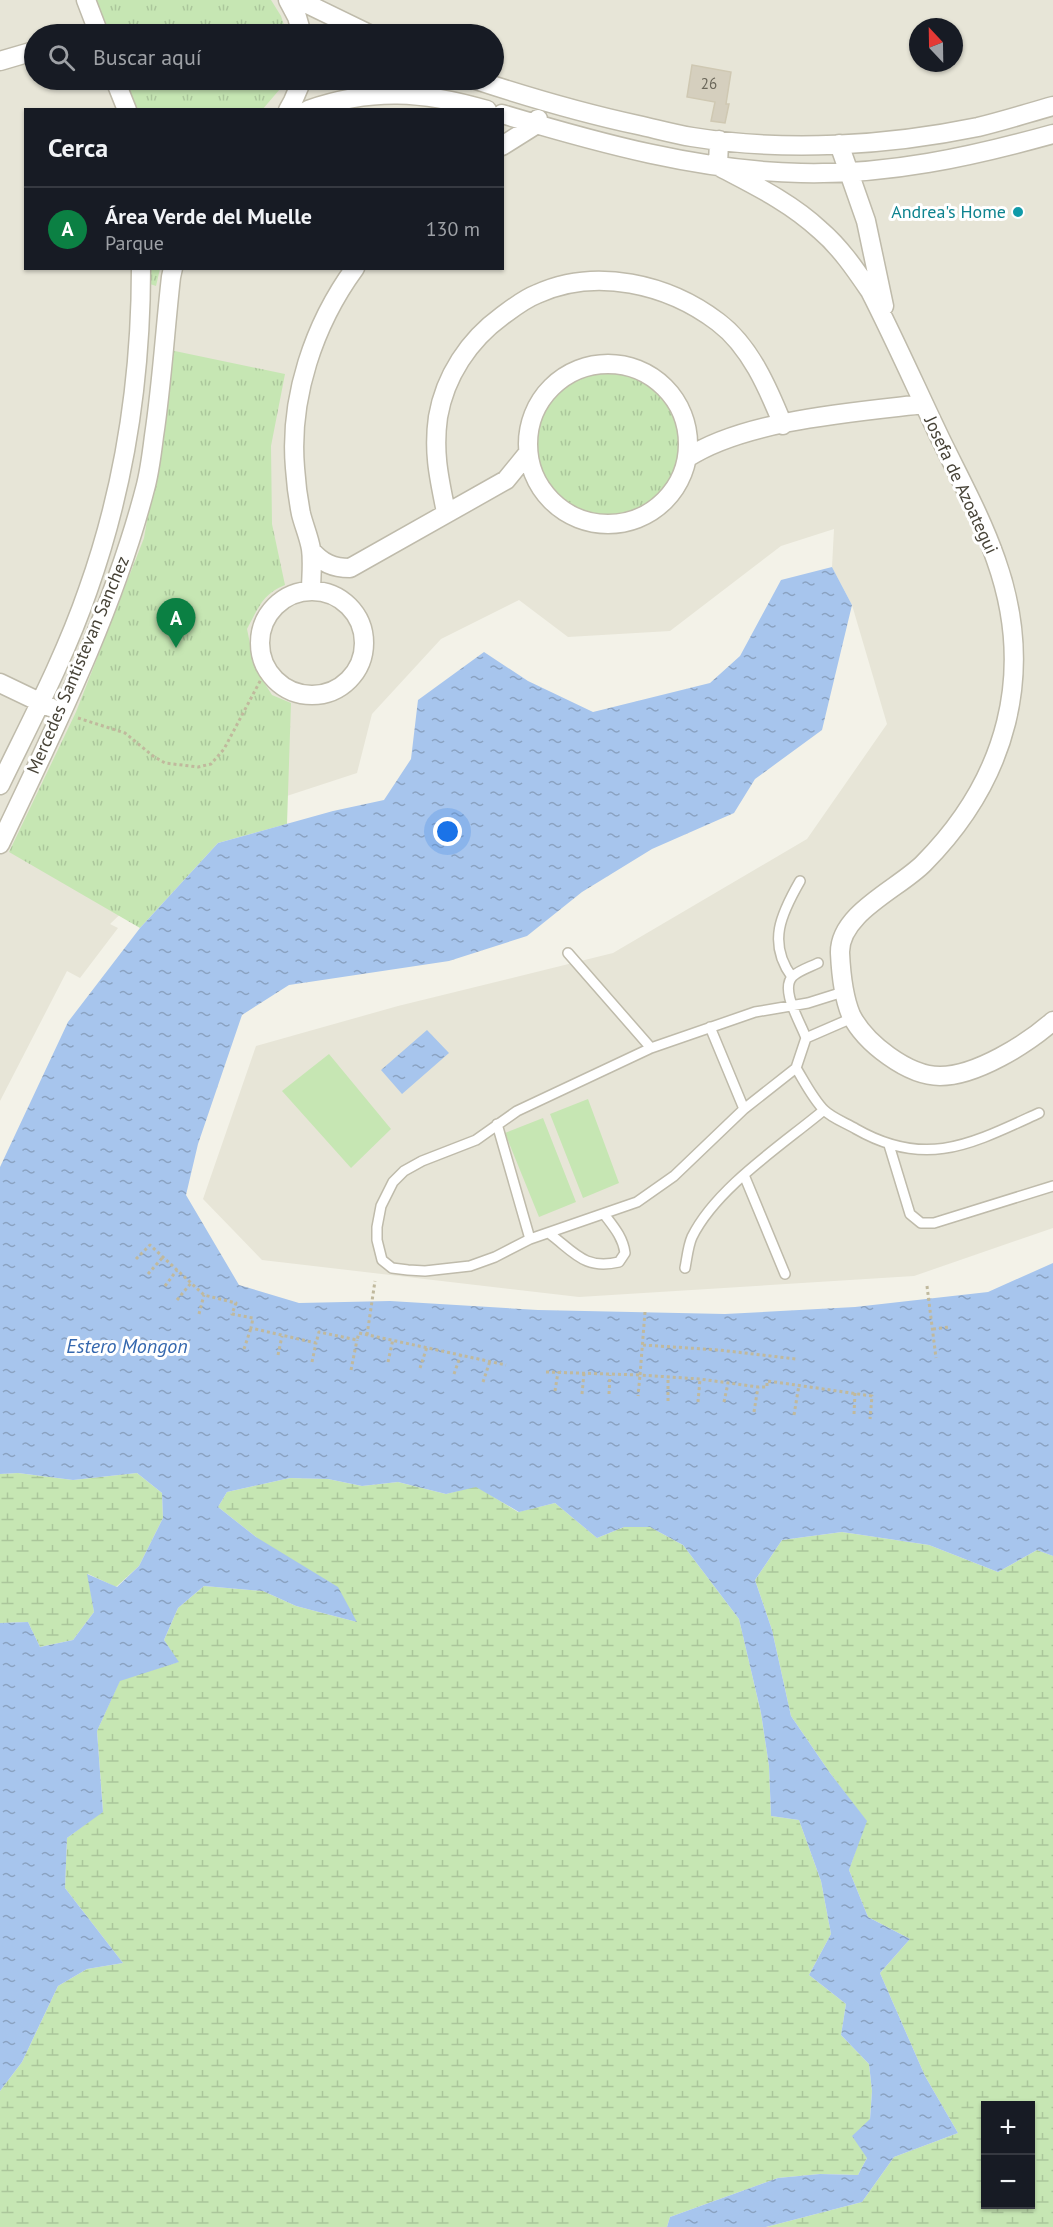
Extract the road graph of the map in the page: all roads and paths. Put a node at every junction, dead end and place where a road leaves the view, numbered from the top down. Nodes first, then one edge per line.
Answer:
1 (86, 0) edge
2 (288, 0) edge
3 (299, 0) edge
4 (92, 24) edge
5 (299, 24) edge
6 (348, 24) edge
7 (24, 54) edge
8 (0, 61) edge
9 (504, 89) edge
10 (119, 90) edge
11 (298, 90) edge
12 (542, 102) junction
13 (1053, 106) edge
14 (126, 108) edge
15 (289, 108) edge
16 (313, 108) edge
17 (480, 108) edge
18 (504, 115) edge
19 (537, 124) junction
20 (1053, 134) edge
21 (719, 140) junction
22 (839, 144) junction
23 (504, 145) edge
24 (718, 166) junction
25 (850, 172) junction
26 (141, 270) edge
27 (173, 270) edge
28 (354, 270) edge
29 (139, 316) junction
30 (167, 318) junction
31 (888, 326) junction
32 (924, 404) junction
33 (686, 425) junction
34 (783, 425) junction
35 (726, 439) junction
36 (528, 453) junction
37 (687, 458) junction
38 (506, 480) junction
39 (536, 480) junction
40 (446, 512) junction
41 (311, 550) junction
42 (350, 568) junction
43 (311, 591) junction
44 (342, 600) junction
45 (267, 669) junction
46 (0, 683) edge
47 (40, 703) junction
48 (63, 712) junction
49 (0, 785) edge
50 (1, 839) edge
51 (800, 881) dead end
52 (568, 953) dead end
53 (818, 963) dead end
54 (792, 977) junction
55 (843, 993) junction
56 (792, 1006) junction
57 (852, 1018) junction
58 (1053, 1021) edge
59 (710, 1027) junction
60 (806, 1038) junction
61 (651, 1048) junction
62 (795, 1068) junction
63 (744, 1109) junction
64 (824, 1110) junction
65 (1039, 1113) dead end
66 (497, 1124) junction
67 (889, 1145) junction
68 (744, 1175) junction
69 (1053, 1186) edge
70 (604, 1214) junction
71 (550, 1234) junction
72 (530, 1239) junction
73 (163, 1257) junction
74 (136, 1258) dead end
75 (685, 1268) dead end
76 (177, 1270) junction
77 (148, 1274) dead end
78 (785, 1274) dead end
79 (375, 1281) dead end
80 (191, 1283) junction
81 (165, 1286) dead end
82 (927, 1286) dead end
83 (204, 1295) junction
84 (177, 1300) dead end
85 (645, 1312) dead end
86 (199, 1314) dead end
87 (950, 1327) dead end
88 (251, 1328) junction
89 (933, 1329) junction
90 (282, 1335) junction
91 (367, 1335) junction
92 (393, 1339) junction
93 (357, 1340) junction
94 (316, 1343) junction
95 (643, 1345) junction
96 (427, 1347) junction
97 (244, 1349) dead end
98 (278, 1354) dead end
99 (461, 1354) junction
100 (936, 1358) dead end
101 (796, 1359) dead end
102 (490, 1361) junction
103 (312, 1362) dead end
104 (388, 1362) dead end
105 (506, 1365) dead end
106 (420, 1368) dead end
107 (351, 1370) dead end
108 (546, 1372) dead end
109 (558, 1372) junction
110 (584, 1373) junction
111 (454, 1374) dead end
112 (610, 1374) junction
113 (639, 1375) junction
114 (668, 1377) junction
115 (700, 1379) junction
116 (483, 1382) dead end
117 (728, 1383) junction
118 (799, 1385) junction
119 (758, 1387) junction
120 (555, 1391) dead end
121 (855, 1393) junction
122 (582, 1394) dead end
123 (609, 1394) dead end
124 (638, 1396) dead end
125 (668, 1401) dead end
126 (698, 1402) dead end
127 (724, 1402) dead end
128 (754, 1412) dead end
129 (854, 1414) dead end
130 (794, 1415) dead end
131 (870, 1419) dead end

1 - 4 street
2 - 5 street
3 - 6 street
7 - 8 street
9 - 12 street
10 - 14 street
11 - 15 street
12 - 19 street
12 - 21 street
13 - 22 street
16 - 17 street
18 - 19 street
19 - 23 street
19 - 24 street
20 - 25 street
21 - 22 street
21 - 24 street
22 - 25 street
24 - 25 street
24 - 31 street
25 - 31 street
26 - 29 street, Mercedes Santistevan Sanchez
27 - 30 street, Mercedes Santistevan Sanchez
28 - 41 street
29 - 30 street
29 - 47 street, Mercedes Santistevan Sanchez
30 - 48 street, Mercedes Santistevan Sanchez
31 - 32 street, Josefa de Azoategui
32 - 34 street
32 - 55 street, Josefa de Azoategui
33 - 35 street
33 - 36 street
33 - 37 street
34 - 35 street
34 - 40 street
35 - 37 street
36 - 38 street
36 - 39 street
37 - 39 street
38 - 39 street
38 - 40 street
40 - 42 street
41 - 42 street
41 - 43 street
42 - 44 street
43 - 44 street
43 - 45 street
44 - 45 street
45 - 48 path
46 - 47 street
47 - 48 street
47 - 49 street, Mercedes Santistevan Sanchez
48 - 50 street, Mercedes Santistevan Sanchez
51 - 54 lane
52 - 61 lane
53 - 54 lane
54 - 56 lane
55 - 56 lane
55 - 57 street, Josefa de Azoategui
56 - 59 lane
56 - 60 lane
57 - 58 street, Josefa de Azoategui
57 - 60 lane
59 - 61 lane
59 - 63 lane
60 - 62 lane
61 - 66 lane
62 - 63 lane
62 - 64 lane
63 - 70 lane
64 - 67 lane
64 - 68 lane
65 - 67 lane
66 - 72 lane
66 - 72 lane
67 - 69 lane
68 - 75 lane
68 - 78 lane
70 - 71 lane
70 - 71 lane
71 - 72 lane
73 - 74 path
73 - 76 path
73 - 77 path
76 - 80 path
76 - 81 path
79 - 91 path
80 - 83 path
80 - 84 path
82 - 89 path
83 - 86 path
83 - 88 path
85 - 95 path
87 - 89 path
88 - 90 path
88 - 97 path
89 - 100 path
90 - 94 path
90 - 98 path
91 - 92 path
91 - 93 path
92 - 96 path
92 - 104 path
93 - 94 path
93 - 107 path
94 - 103 path
95 - 101 path
95 - 113 path
96 - 99 path
96 - 106 path
99 - 102 path
99 - 111 path
102 - 105 path
102 - 116 path
108 - 109 path
109 - 110 path
109 - 120 path
110 - 112 path
110 - 122 path
112 - 113 path
112 - 123 path
113 - 114 path
113 - 124 path
114 - 115 path
114 - 125 path
115 - 117 path
115 - 126 path
117 - 119 path
117 - 127 path
118 - 119 path
118 - 121 path
118 - 130 path
119 - 128 path
121 - 129 path
121 - 131 path

